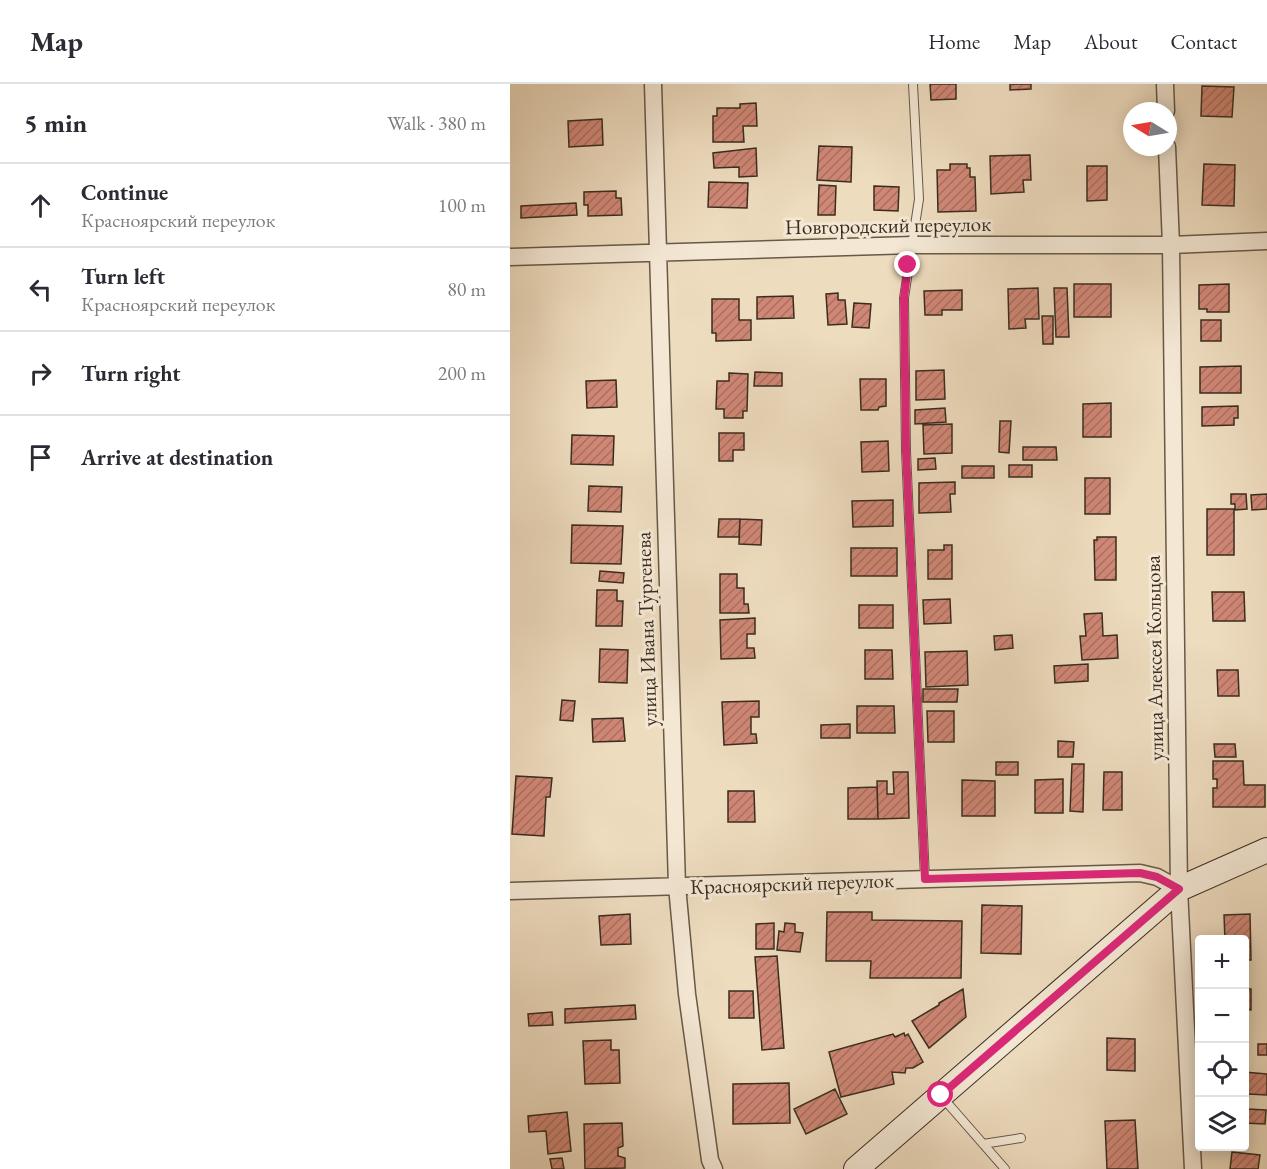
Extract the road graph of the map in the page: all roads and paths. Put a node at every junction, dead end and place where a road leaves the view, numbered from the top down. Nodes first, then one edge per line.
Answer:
1 (653, 84) edge
2 (913, 84) edge
3 (1165, 84) edge
4 (1166, 102) edge
5 (1167, 156) edge
6 (1267, 241) edge
7 (913, 245) junction
8 (1171, 245) junction
9 (658, 254) junction
10 (510, 256) edge
11 (1267, 850) edge
12 (925, 879) junction
13 (676, 886) junction
14 (1179, 889) junction
15 (510, 891) edge
16 (941, 1095) junction
17 (1021, 1138) dead end
18 (983, 1144) junction
19 (714, 1169) edge
20 (856, 1169) edge
21 (1005, 1169) edge
22 (1193, 1169) edge

1 - 9 street, улица Ивана Тургенева
2 - 7 lane
3 - 4 street
5 - 8 street, улица Алексея Кольцова
6 - 8 street, Новгородский переулок
7 - 8 street, Новгородский переулок
7 - 9 street, Новгородский переулок
7 - 12 lane
8 - 14 street, улица Алексея Кольцова
9 - 10 street, Новгородский переулок
9 - 13 street, улица Ивана Тургенева
11 - 14 main road
12 - 13 street, Красноярский переулок
12 - 14 street, Красноярский переулок
13 - 15 street, Красноярский переулок
13 - 19 street, улица Ивана Тургенева
14 - 16 main road
14 - 22 street, улица Алексея Кольцова
16 - 18 lane
16 - 20 main road
17 - 18 lane
18 - 21 lane

